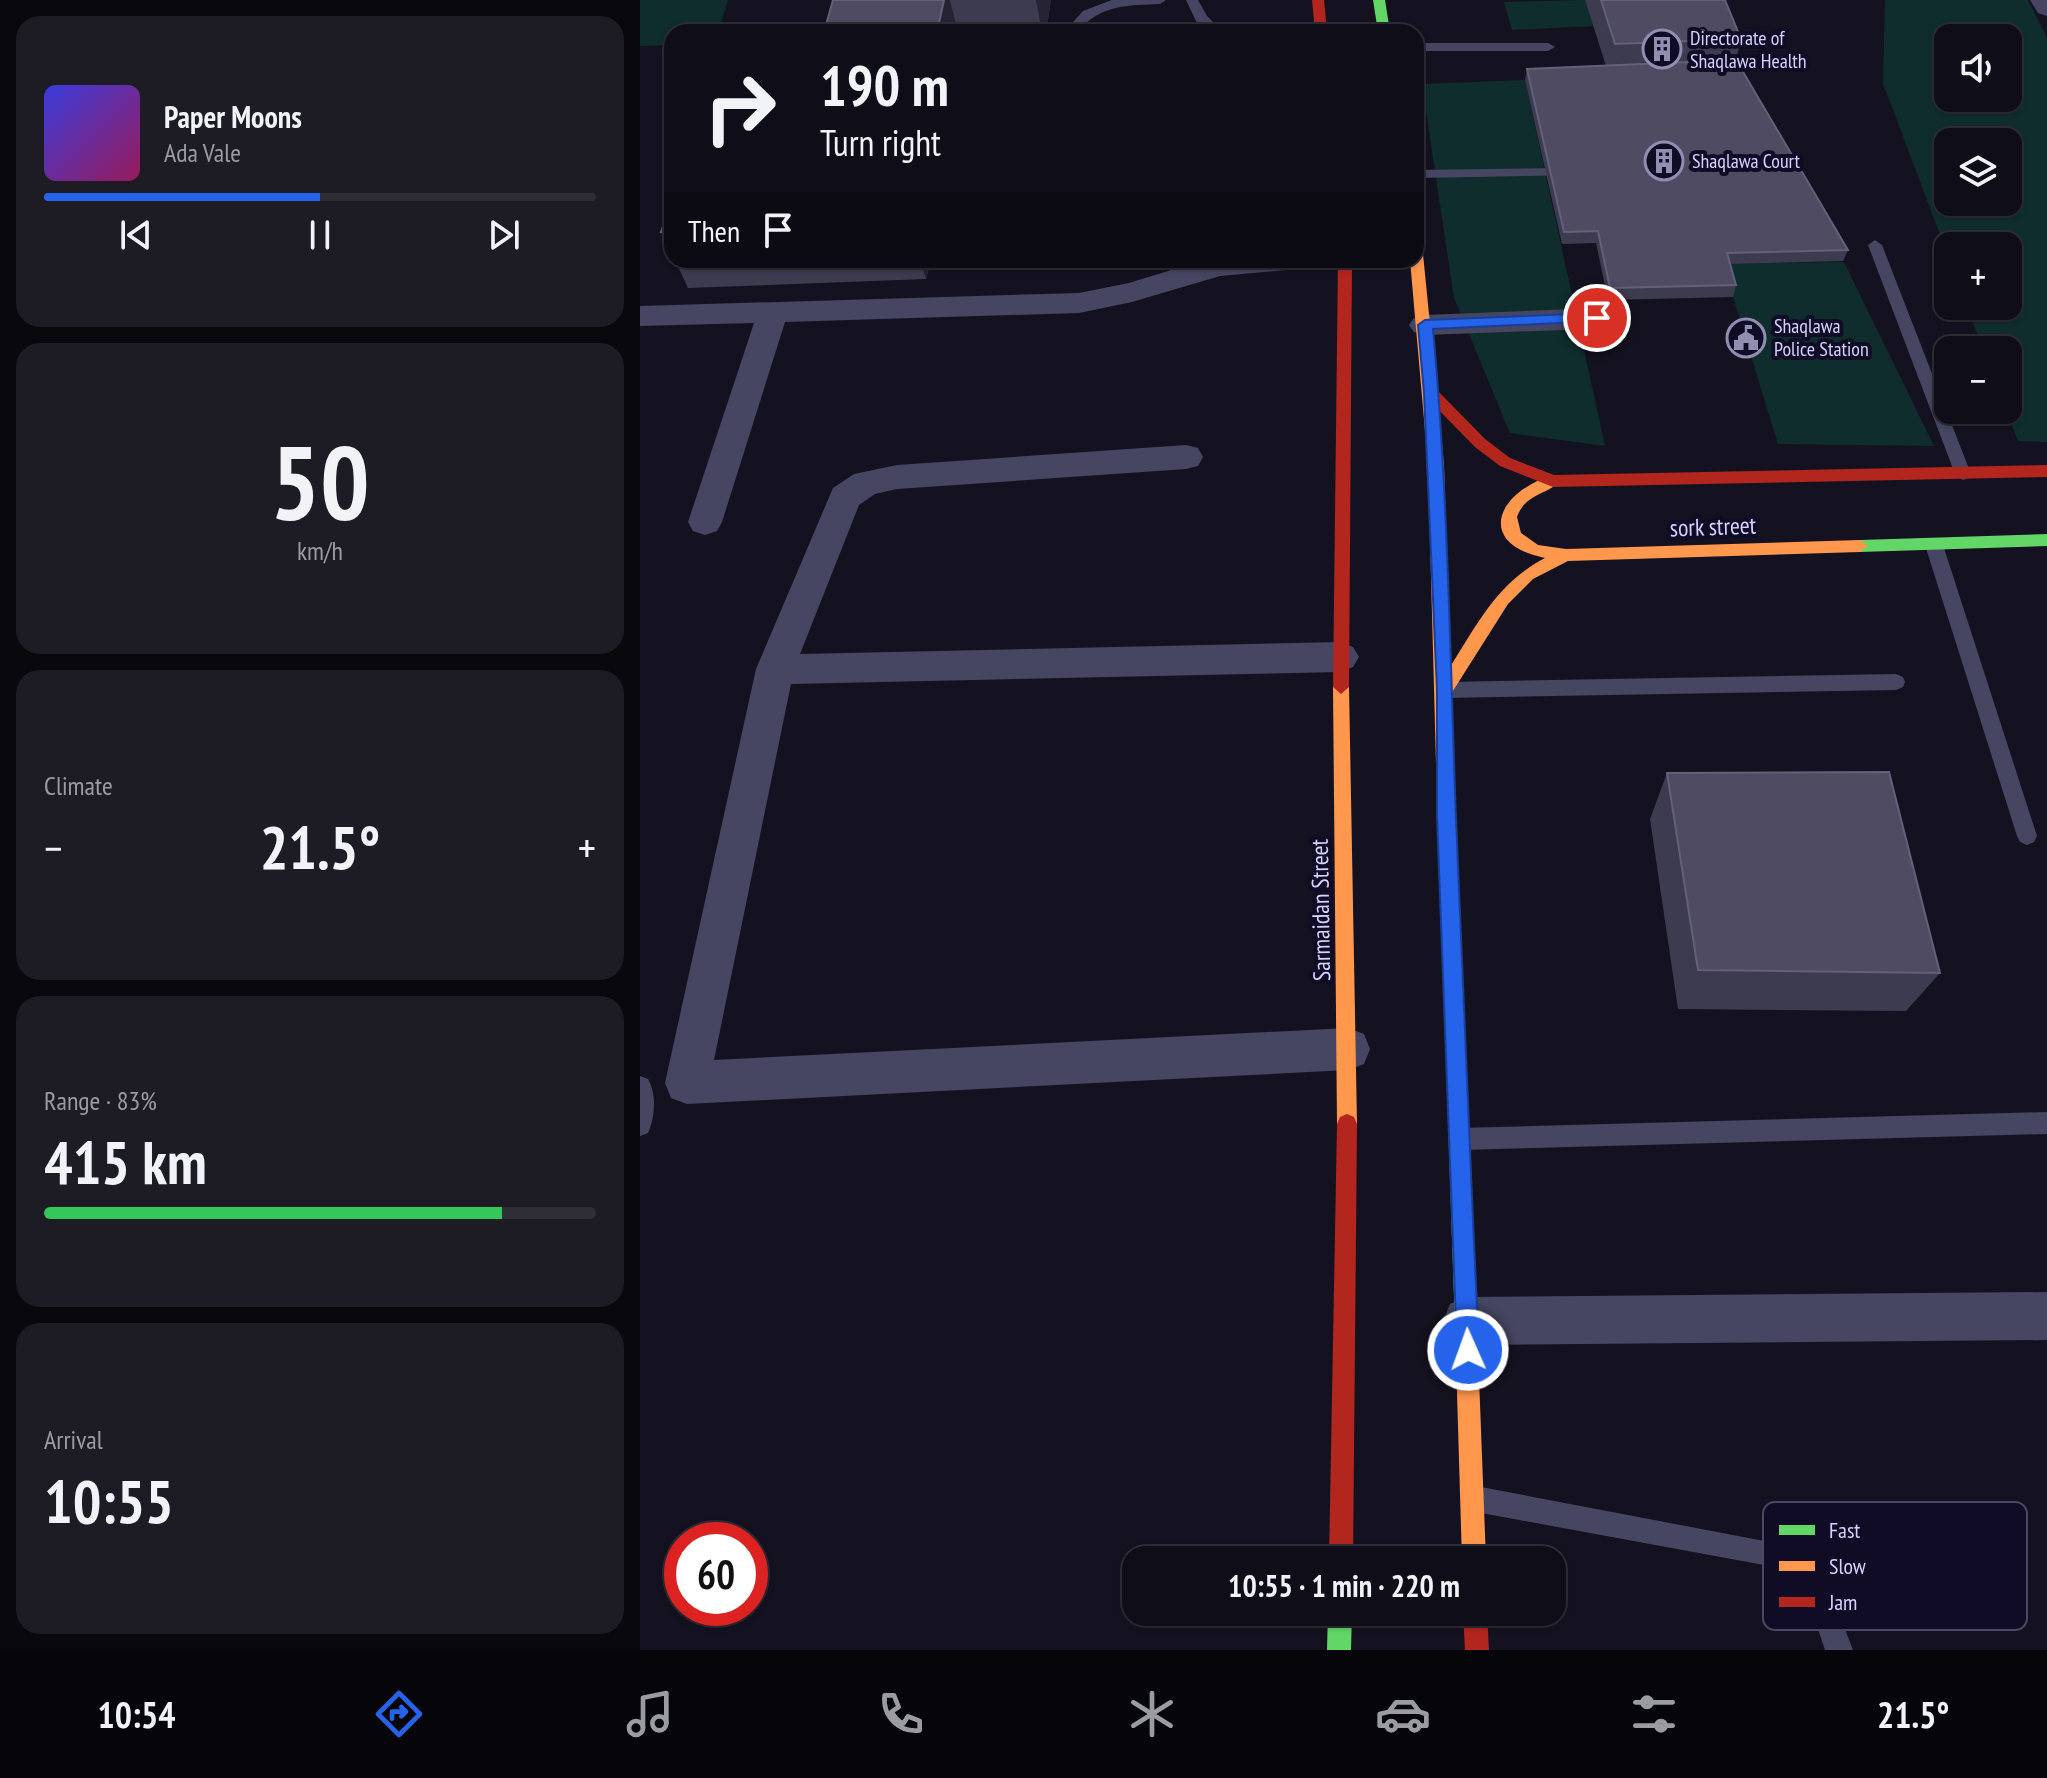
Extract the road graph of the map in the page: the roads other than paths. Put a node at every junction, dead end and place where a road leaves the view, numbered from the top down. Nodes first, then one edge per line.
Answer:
1 (1160, 0) edge
2 (1192, 0) edge
3 (1318, 0) edge
4 (1379, 0) edge
5 (2043, 0) edge
6 (2047, 8) edge
7 (1201, 18) junction
8 (1076, 24) edge
9 (1195, 24) edge
10 (1207, 24) edge
11 (1320, 24) edge
12 (1383, 24) edge
13 (1424, 47) edge
14 (1548, 47) dead end
15 (1572, 172) edge
16 (1424, 174) edge
17 (1875, 245) dead end
18 (1211, 268) edge
19 (1345, 268) edge
20 (1418, 268) edge
21 (773, 312) junction
22 (640, 316) edge
23 (1425, 325) junction
24 (1608, 337) dead end
25 (1431, 393) junction
26 (1186, 457) dead end
27 (2047, 471) edge
28 (1963, 474) junction
29 (1553, 481) junction
30 (705, 522) dead end
31 (2047, 540) edge
32 (1934, 545) junction
33 (1566, 555) junction
34 (1340, 657) junction
35 (775, 669) junction
36 (1896, 682) dead end
37 (1445, 690) junction
38 (2027, 836) dead end
39 (1348, 1049) junction
40 (640, 1087) edge
41 (2047, 1123) edge
42 (640, 1125) edge
43 (1459, 1139) junction
44 (2047, 1316) edge
45 (1467, 1321) junction
46 (1472, 1499) junction
47 (1341, 1546) edge
48 (1474, 1546) edge
49 (1763, 1552) edge
50 (1340, 1626) edge
51 (1476, 1626) edge
52 (1832, 1630) edge
53 (1339, 1650) edge
54 (1477, 1650) edge
55 (1839, 1650) edge

1 - 8 lane
2 - 7 lane
3 - 11 main road
4 - 12 main road
5 - 6 street
7 - 9 lane
7 - 10 lane
13 - 14 lane
15 - 16 lane
17 - 28 lane
18 - 21 street
19 - 34 main road, Sarmaidan Street
20 - 23 main road
21 - 22 street
21 - 30 street
23 - 24 street
23 - 25 main road
25 - 29 main road, sork street
25 - 37 main road
26 - 35 street
27 - 28 main road, sork street
28 - 29 main road, sork street
29 - 33 main road
31 - 32 main road, sork street
32 - 33 main road, sork street
32 - 38 lane
33 - 37 main road, sork street
34 - 35 street
34 - 39 main road, Sarmaidan Street
35 - 39 street
36 - 37 lane
37 - 43 main road
39 - 47 main road, Sarmaidan Street
40 - 42 lane
41 - 43 lane
43 - 45 main road
44 - 45 street
45 - 46 main road
46 - 48 main road
46 - 49 lane
50 - 53 main road
51 - 54 main road
52 - 55 lane

